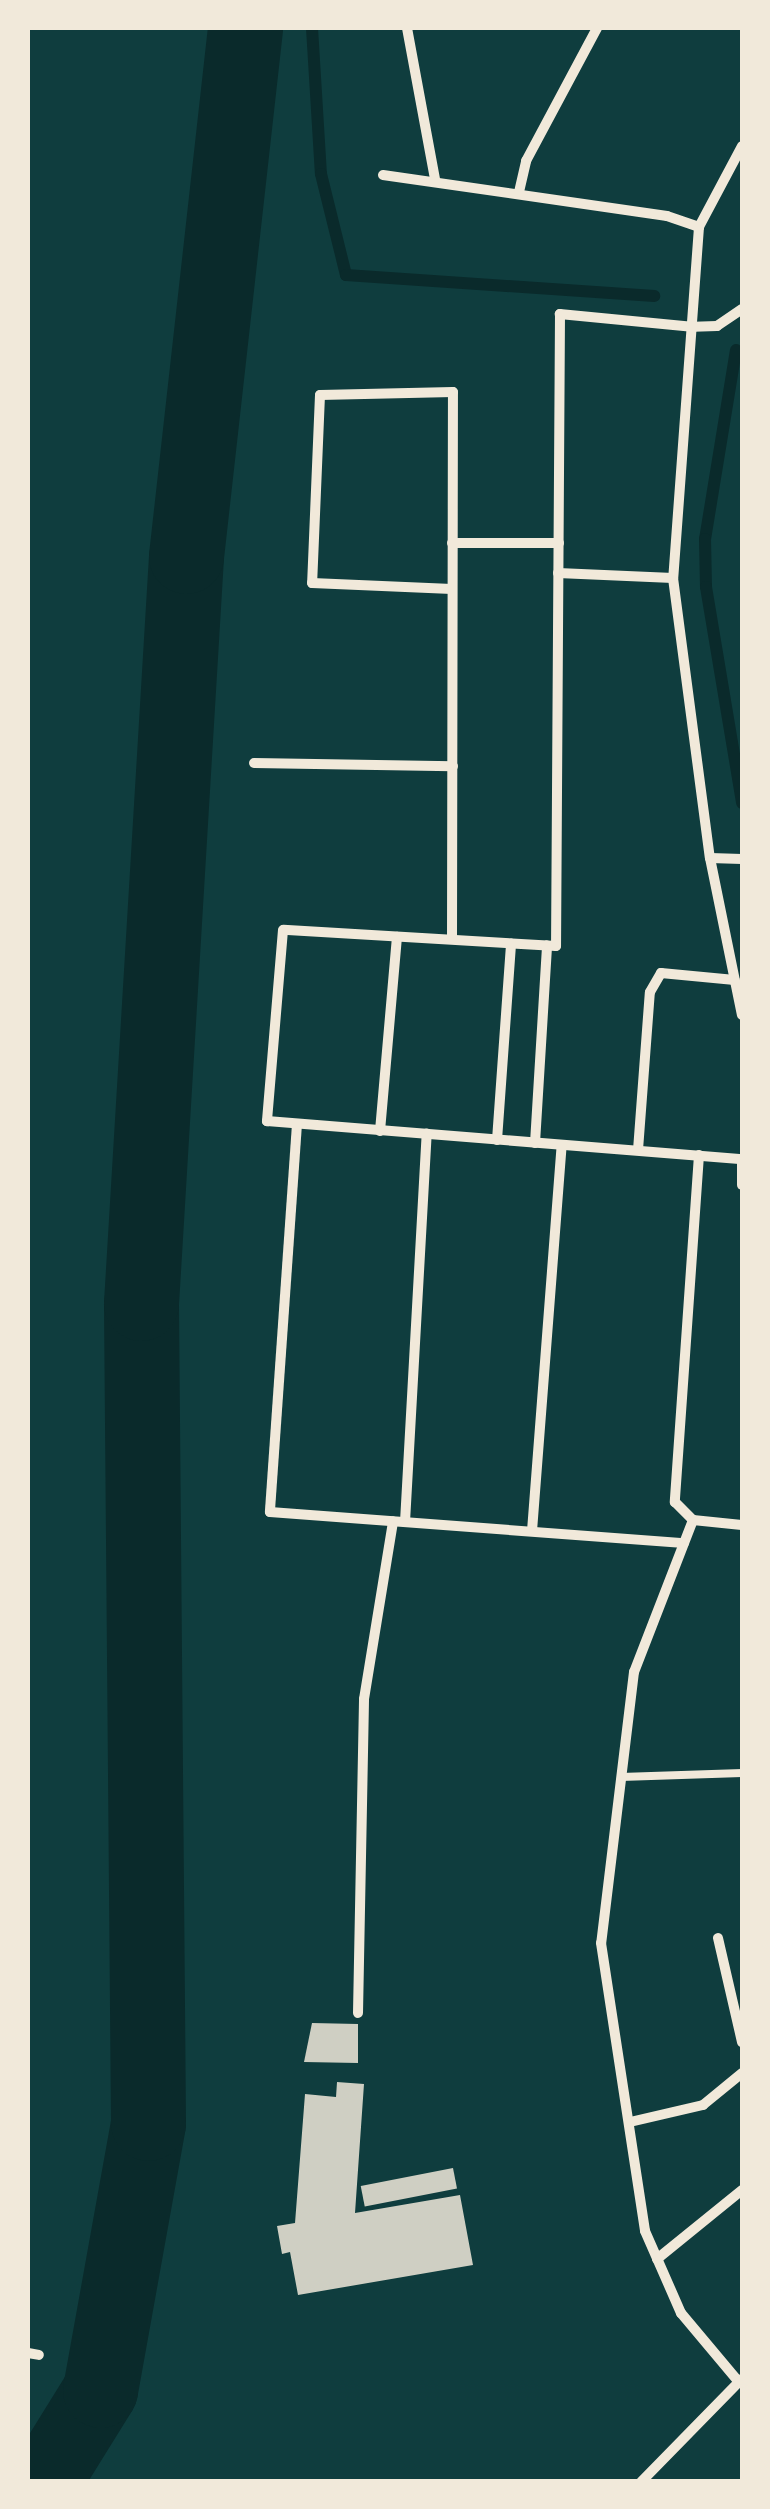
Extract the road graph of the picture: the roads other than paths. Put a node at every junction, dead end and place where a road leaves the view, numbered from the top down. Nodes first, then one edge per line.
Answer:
1 (406, 28) edge
2 (597, 28) edge
3 (742, 146) edge
4 (383, 175) dead end
5 (435, 179) junction
6 (519, 192) junction
7 (699, 226) junction
8 (742, 309) edge
9 (694, 327) junction
10 (559, 542) junction
11 (452, 543) junction
12 (558, 573) junction
13 (673, 578) junction
14 (452, 589) junction
15 (254, 762) dead end
16 (452, 766) junction
17 (710, 858) junction
18 (742, 859) edge
19 (397, 937) junction
20 (452, 940) junction
21 (511, 943) junction
22 (547, 945) junction
23 (735, 980) junction
24 (742, 1015) edge
25 (297, 1124) junction
26 (380, 1131) junction
27 (427, 1134) junction
28 (497, 1140) junction
29 (535, 1143) junction
30 (562, 1145) junction
31 (638, 1150) junction
32 (700, 1155) junction
33 (742, 1159) edge
34 (742, 1185) edge
35 (693, 1520) junction
36 (399, 1521) junction
37 (742, 1524) edge
38 (532, 1532) junction
39 (684, 1543) junction
40 (742, 1773) edge
41 (622, 1777) junction
42 (718, 1938) dead end
43 (739, 1995) edge
44 (358, 2012) dead end
45 (742, 2042) edge
46 (742, 2072) edge
47 (630, 2122) junction
48 (742, 2190) edge
49 (658, 2259) junction
50 (741, 2380) edge
51 (641, 2482) edge

1 - 5 street
2 - 6 street
3 - 7 street
4 - 5 street
5 - 6 street
6 - 7 street
7 - 9 street
8 - 9 street
9 - 10 street
9 - 13 street
10 - 11 street
10 - 12 street
11 - 14 street
11 - 14 street
12 - 13 street
12 - 22 street
13 - 17 street
14 - 16 street
15 - 16 street
16 - 20 street
17 - 18 street
17 - 23 street
19 - 20 street
19 - 25 street
19 - 26 street
20 - 21 street
21 - 22 street
21 - 28 street
22 - 29 street
23 - 24 street
23 - 31 street
25 - 26 street
25 - 36 street
26 - 27 street
27 - 28 street
27 - 36 street
28 - 29 street
29 - 30 street
30 - 31 street
30 - 38 street
31 - 32 street
32 - 33 street
32 - 35 street
33 - 34 street
35 - 37 street
35 - 39 street
36 - 38 street
36 - 44 street
38 - 39 street
39 - 41 street
40 - 41 lane
41 - 47 street
42 - 43 street
43 - 45 street
46 - 47 street
47 - 49 street
48 - 49 street
49 - 50 street
50 - 51 street

